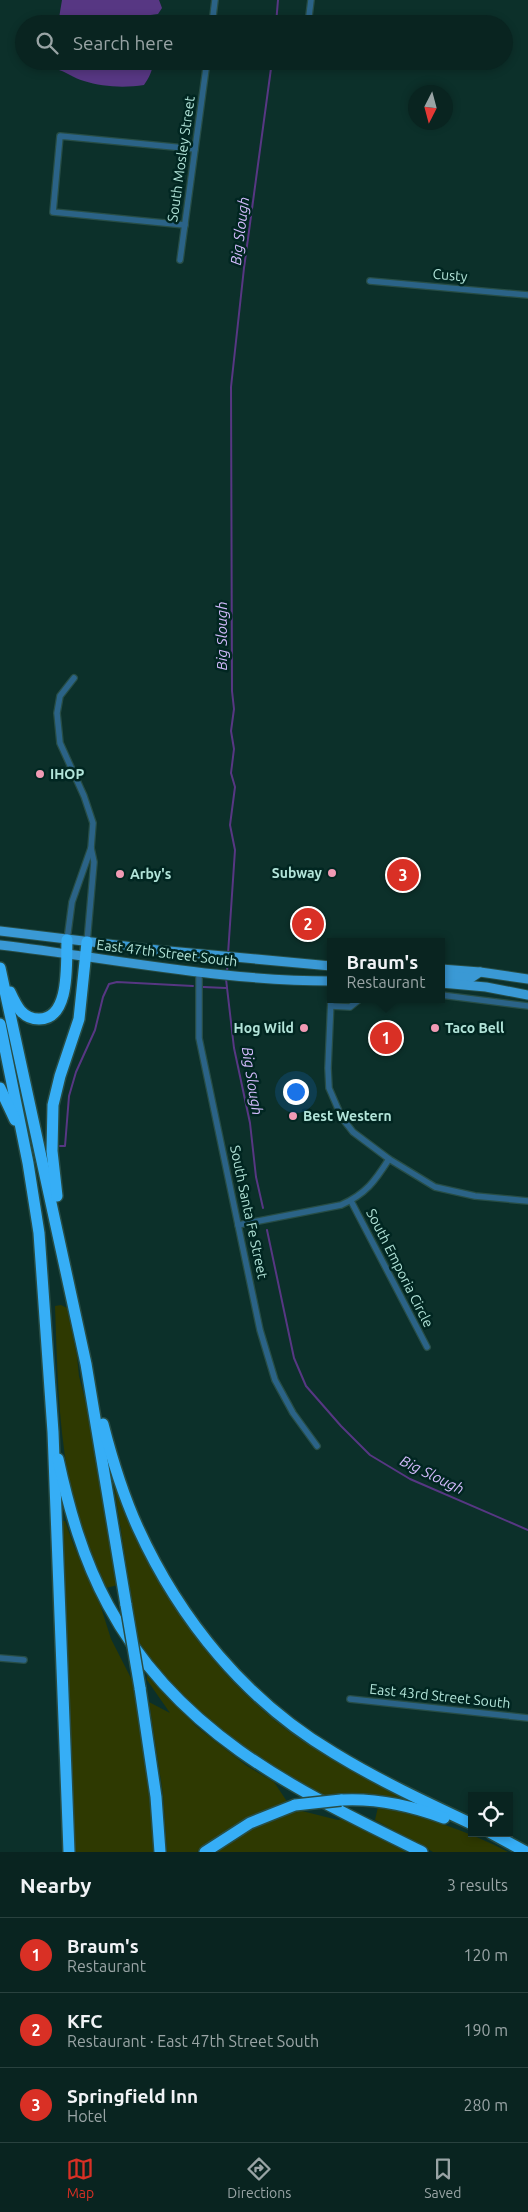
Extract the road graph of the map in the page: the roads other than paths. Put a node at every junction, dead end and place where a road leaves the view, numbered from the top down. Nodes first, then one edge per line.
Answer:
1 (215, 0) edge
2 (311, 0) edge
3 (213, 15) edge
4 (309, 15) edge
5 (206, 70) edge
6 (195, 149) junction
7 (185, 225) junction
8 (180, 260) dead end
9 (370, 281) dead end
10 (528, 295) edge
11 (74, 678) dead end
12 (91, 848) junction
13 (0, 932) edge
14 (67, 940) junction
15 (87, 942) junction
16 (0, 945) edge
17 (66, 954) junction
18 (86, 958) junction
19 (327, 966) edge
20 (445, 969) edge
21 (199, 971) junction
22 (1, 972) edge
23 (480, 972) junction
24 (445, 976) edge
25 (528, 979) edge
26 (327, 981) edge
27 (445, 983) edge
28 (528, 983) edge
29 (486, 987) junction
30 (445, 995) edge
31 (528, 995) edge
32 (484, 1000) junction
33 (331, 1003) edge
34 (335, 1003) edge
35 (355, 1003) edge
36 (528, 1006) edge
37 (0, 1024) edge
38 (0, 1088) edge
39 (389, 1159) junction
40 (28, 1163) junction
41 (351, 1201) junction
42 (528, 1201) edge
43 (238, 1225) junction
44 (74, 1309) junction
45 (426, 1348) dead end
46 (86, 1364) junction
47 (53, 1432) junction
48 (318, 1446) dead end
49 (0, 1658) edge
50 (24, 1660) dead end
51 (350, 1700) dead end
52 (528, 1718) edge
53 (468, 1822) edge
54 (468, 1827) edge
55 (495, 1837) edge
56 (499, 1837) edge
57 (508, 1842) junction
58 (69, 1852) edge
59 (160, 1852) edge
60 (205, 1852) edge
61 (422, 1852) edge
62 (526, 1852) edge

1 - 3 street
2 - 4 street
5 - 6 street, South Mosley Street
6 - 7 street, South Mosley Street
6 - 7 street
7 - 8 street, South Mosley Street
9 - 10 street, Custy
11 - 12 street
12 - 14 street
12 - 15 street
13 - 14 main road, East 47th Street South
14 - 15 main road, East 47th Street South
14 - 17 highway
15 - 18 highway
15 - 19 main road, East 47th Street South
16 - 17 main road, East 47th Street South
17 - 18 main road, East 47th Street South
17 - 22 highway
18 - 21 main road, East 47th Street South
18 - 44 highway
20 - 23 main road
21 - 26 main road, East 47th Street South
21 - 43 street, South Santa Fe Street
22 - 44 highway
23 - 24 main road
23 - 25 main road
27 - 29 main road
28 - 29 main road
29 - 31 main road
29 - 32 street
30 - 32 street
32 - 36 street
33 - 39 street
34 - 35 street
37 - 40 highway
38 - 40 highway
39 - 41 street
39 - 42 street
40 - 47 highway
41 - 43 street
41 - 45 street, South Emporia Circle
43 - 48 street, South Santa Fe Street
44 - 46 highway
46 - 53 highway
46 - 59 highway, bridge
47 - 58 highway
47 - 61 highway
49 - 50 street
51 - 52 street, East 43rd Street South
54 - 60 highway, bridge
55 - 57 highway
56 - 57 highway
57 - 62 highway

